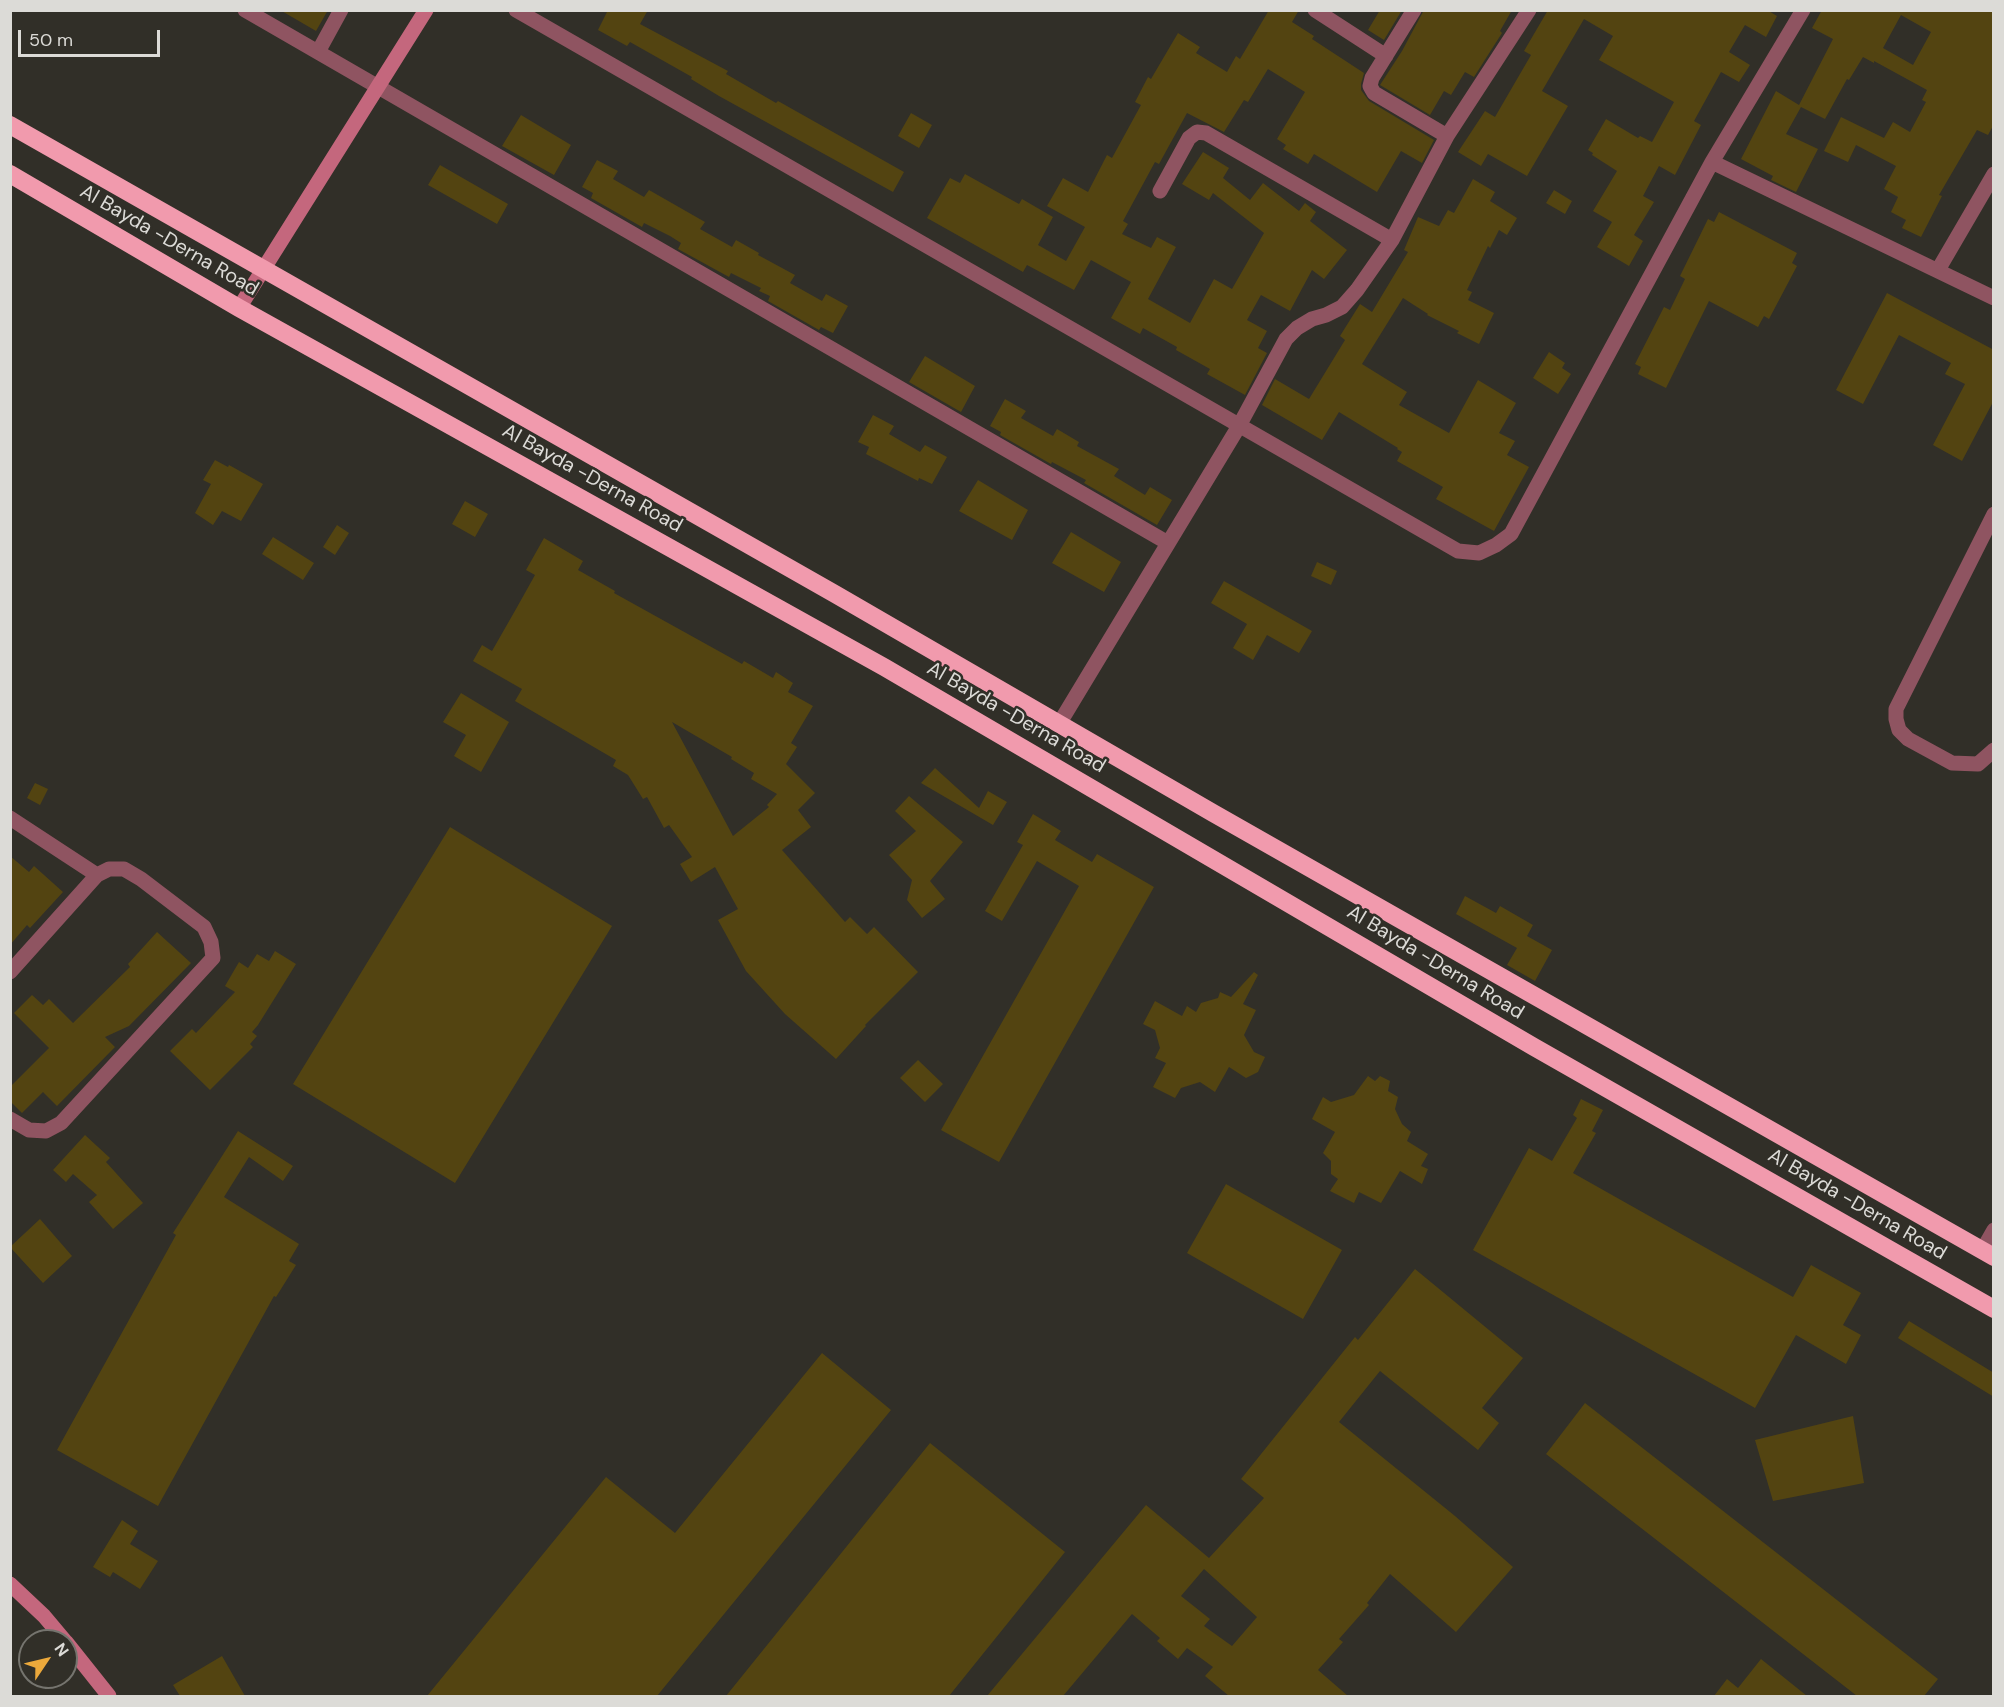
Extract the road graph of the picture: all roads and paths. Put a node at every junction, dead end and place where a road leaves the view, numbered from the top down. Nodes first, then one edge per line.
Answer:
1 (245, 10) edge
2 (341, 10) edge
3 (426, 10) edge
4 (516, 10) edge
5 (1315, 10) edge
6 (1414, 10) edge
7 (1529, 10) edge
8 (1803, 10) edge
9 (318, 52) junction
10 (1386, 56) junction
11 (377, 88) junction
12 (10, 125) edge
13 (1448, 136) junction
14 (1712, 162) junction
15 (10, 174) edge
16 (1994, 174) edge
17 (1160, 191) dead end
18 (1392, 240) junction
19 (264, 270) junction
20 (1938, 270) junction
21 (1994, 298) edge
22 (239, 308) junction
23 (1239, 426) junction
24 (1994, 514) edge
25 (1168, 543) junction
26 (1059, 724) junction
27 (1994, 750) edge
28 (10, 818) edge
29 (97, 875) junction
30 (10, 972) edge
31 (10, 1119) edge
32 (1994, 1230) edge
33 (1988, 1254) edge
34 (1994, 1309) edge
35 (10, 1584) edge
36 (54, 1629) edge
37 (78, 1658) edge
38 (109, 1696) edge

1 - 9 street
2 - 9 street
3 - 11 street
4 - 23 street
5 - 10 street
6 - 10 street
7 - 13 street
8 - 14 street
9 - 11 street
10 - 13 street
11 - 19 street
11 - 25 street
12 - 19 highway, Al Bayda -Derna Road
13 - 18 street
14 - 20 street
14 - 23 street
15 - 22 highway, Al Bayda -Derna Road
16 - 20 street
17 - 18 street
18 - 23 street
19 - 22 street
19 - 26 highway, Al Bayda -Derna Road
20 - 21 street
22 - 34 highway, Al Bayda -Derna Road
23 - 25 street
24 - 27 street
25 - 26 street
26 - 33 highway, Al Bayda -Derna Road
28 - 29 street
29 - 30 street
29 - 31 street
32 - 33 street
35 - 36 street
37 - 38 street

